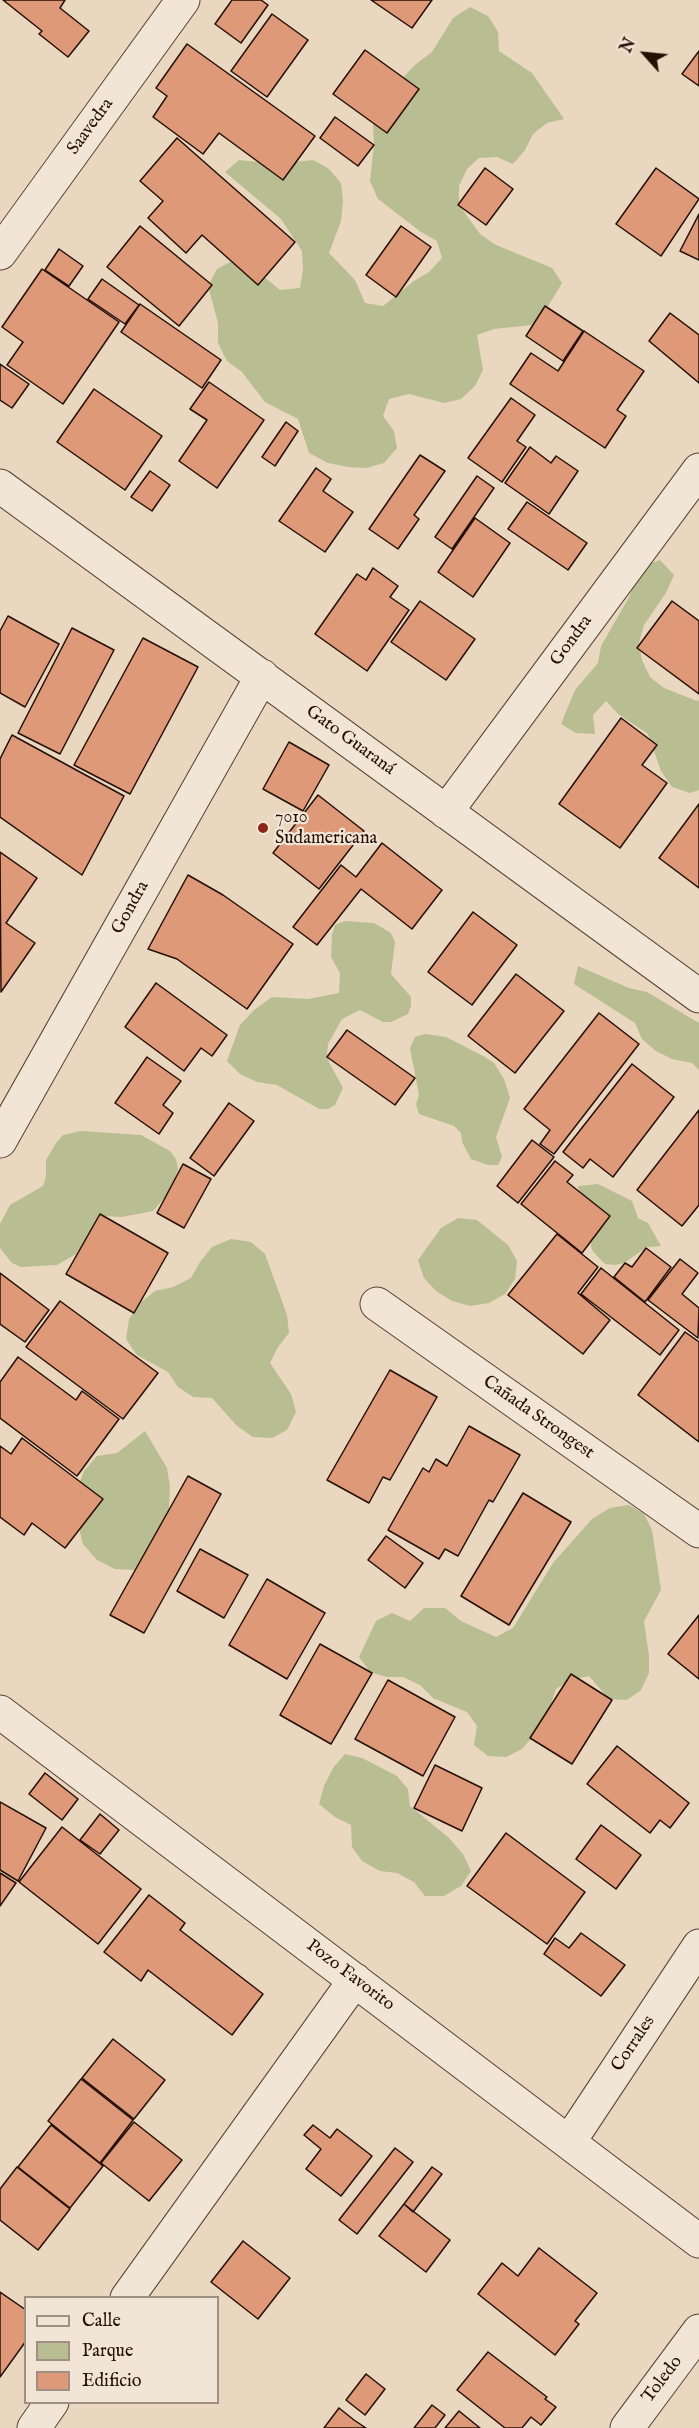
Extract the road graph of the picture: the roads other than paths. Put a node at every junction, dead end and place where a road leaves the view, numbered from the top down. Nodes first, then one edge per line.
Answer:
1 (183, 0) edge
2 (0, 253) edge
3 (699, 470) edge
4 (0, 486) edge
5 (262, 676) junction
6 (446, 812) junction
7 (699, 996) edge
8 (0, 1141) edge
9 (377, 1304) dead end
10 (699, 1531) edge
11 (0, 1712) edge
12 (699, 1946) edge
13 (355, 1980) junction
14 (569, 2142) junction
15 (699, 2241) edge
16 (128, 2296) edge
17 (699, 2331) edge
18 (51, 2404) edge
19 (34, 2428) edge
20 (627, 2428) edge

1 - 2 street, Saavedra
3 - 6 street, Gondra
4 - 5 street, Gato Guaraná
5 - 6 street, Gato Guaraná
5 - 8 street, Gondra
6 - 7 street, Gato Guaraná
9 - 10 street, Cañada Strongest
11 - 13 street, Pozo Favorito
12 - 14 street, Corrales
13 - 14 street, Pozo Favorito
13 - 16 street
14 - 15 street, Pozo Favorito
17 - 20 street, Toledo
18 - 19 street

